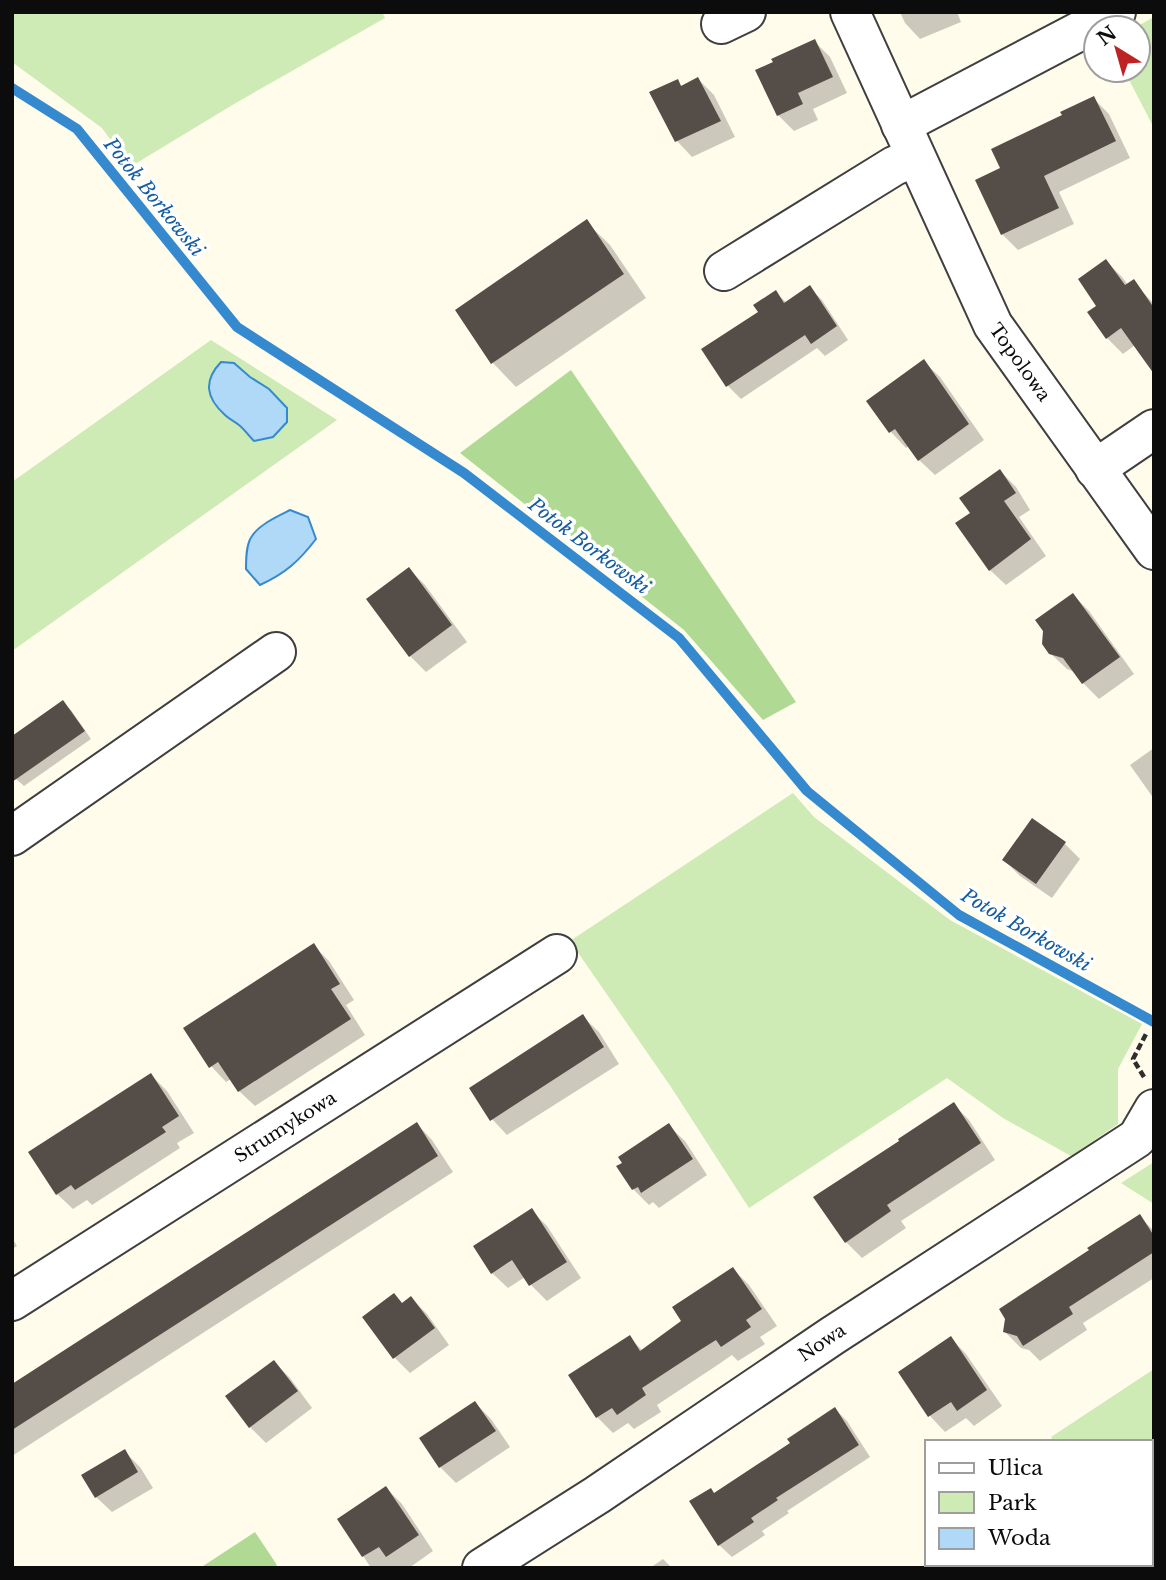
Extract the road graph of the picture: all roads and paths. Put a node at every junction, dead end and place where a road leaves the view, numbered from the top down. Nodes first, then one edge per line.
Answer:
1 (850, 12) edge
2 (1116, 12) edge
3 (908, 141) junction
4 (724, 271) dead end
5 (1154, 429) edge
6 (1095, 469) junction
7 (1154, 550) edge
8 (276, 652) dead end
9 (12, 836) edge
10 (557, 954) dead end
11 (1146, 1034) dead end
12 (1150, 1096) edge
13 (12, 1301) edge
14 (482, 1568) edge

1 - 3 street, Topolowa
2 - 3 street
3 - 4 street
3 - 6 street, Topolowa
5 - 6 street
6 - 7 street, Topolowa
8 - 9 street
10 - 13 street, Strumykowa
11 - 12 path
12 - 14 street, Nowa

